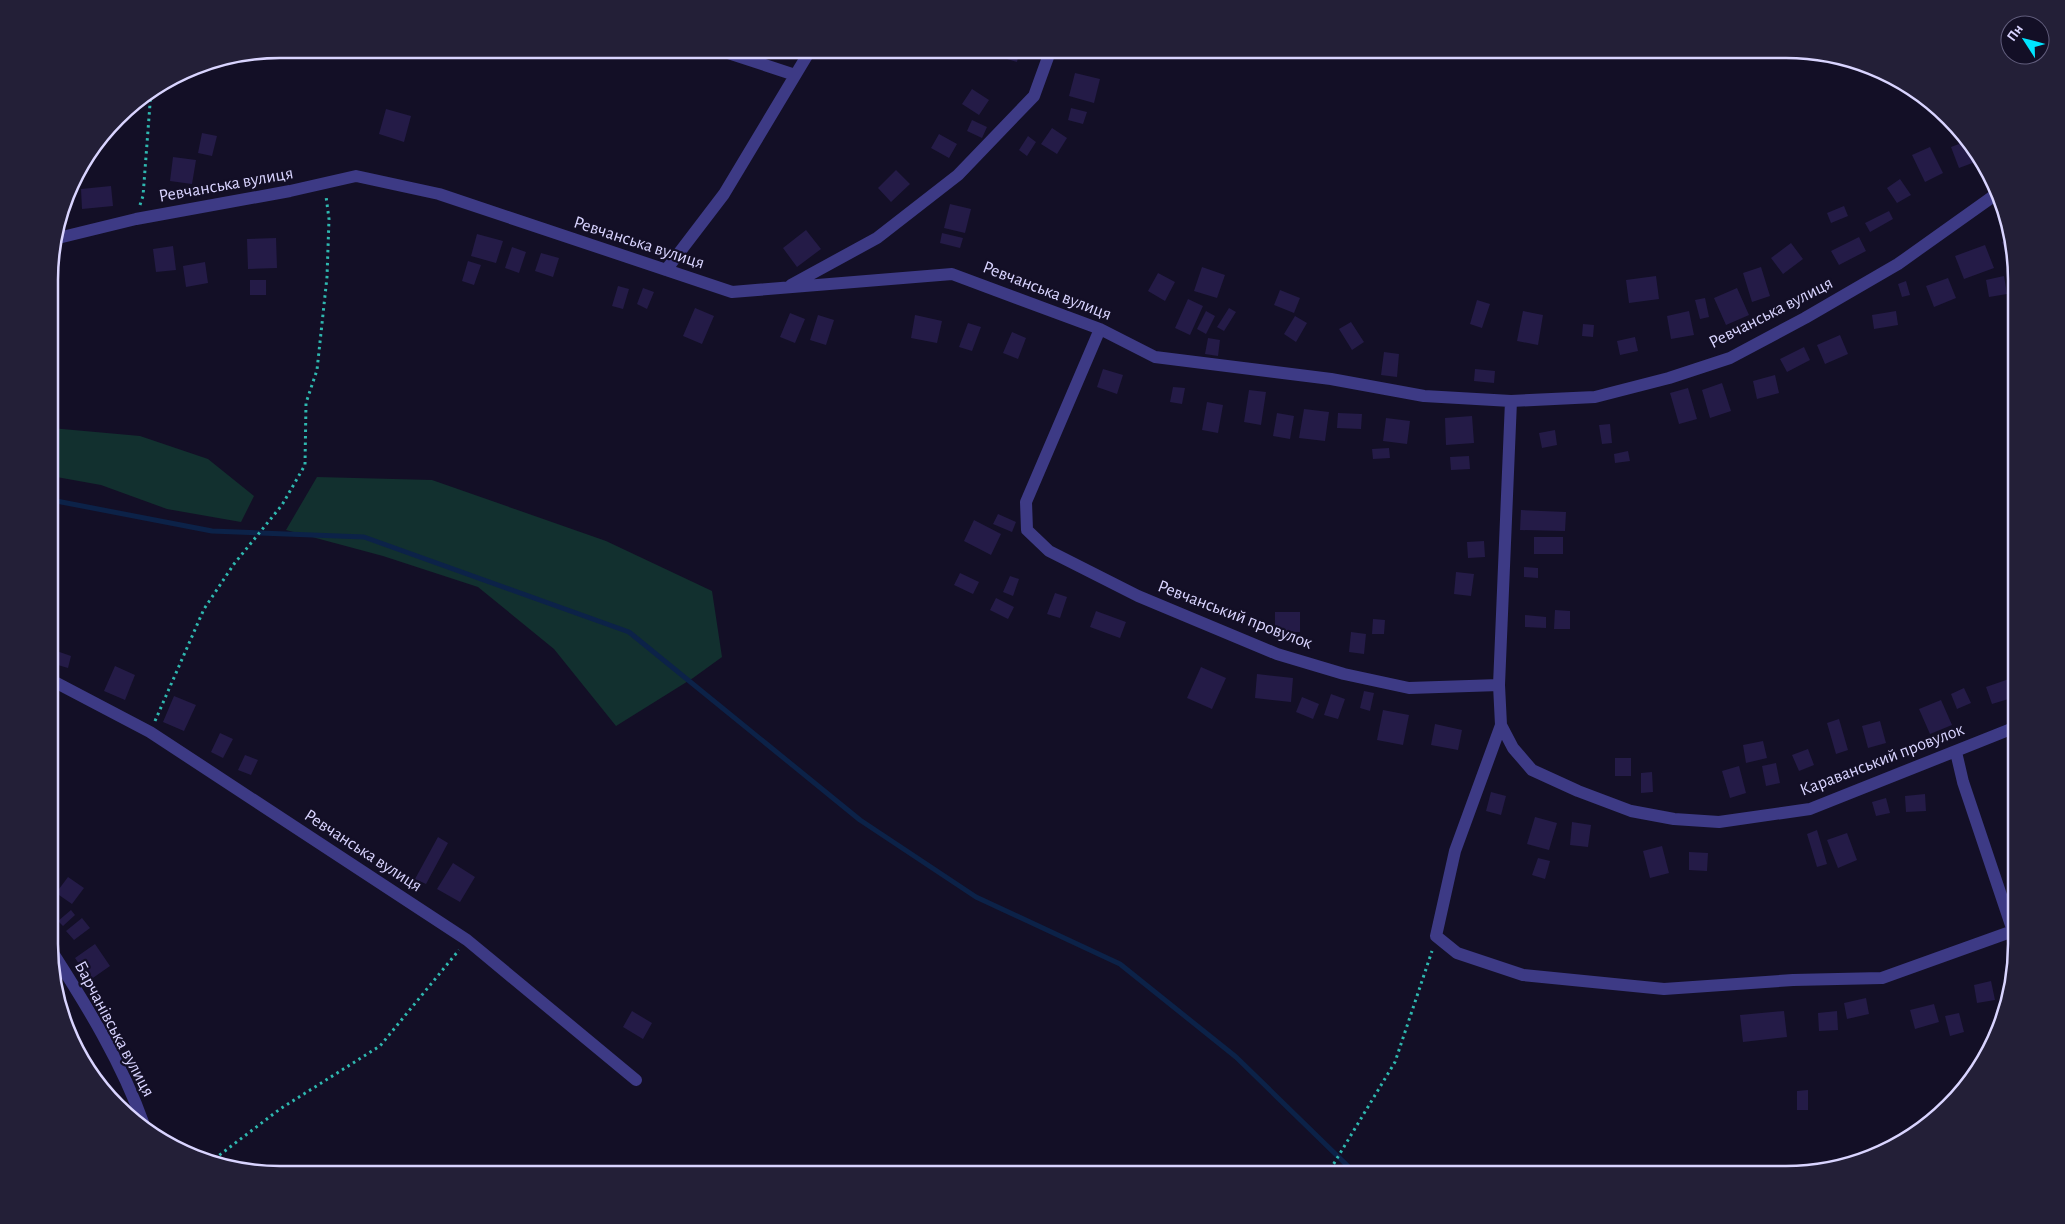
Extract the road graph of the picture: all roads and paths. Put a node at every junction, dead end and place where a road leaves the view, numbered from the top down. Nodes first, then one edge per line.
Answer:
1 (743, 58) edge
2 (805, 58) edge
3 (1048, 58) edge
4 (795, 75) junction
5 (150, 99) edge
6 (324, 183) junction
7 (1992, 197) edge
8 (136, 219) junction
9 (62, 237) edge
10 (666, 270) junction
11 (786, 288) junction
12 (1100, 329) junction
13 (1511, 401) junction
14 (58, 684) edge
15 (1499, 685) junction
16 (1501, 725) junction
17 (2008, 730) edge
18 (150, 732) junction
19 (1956, 752) junction
20 (2008, 916) edge
21 (1436, 936) junction
22 (2008, 939) edge
23 (467, 940) junction
24 (58, 961) edge
25 (636, 1080) dead end
26 (142, 1119) edge
27 (216, 1157) edge
28 (1332, 1166) edge

1 - 4 street
2 - 4 street
3 - 11 street
4 - 10 street
5 - 8 path
6 - 8 street, Ревчанська вулиця
6 - 10 street, Ревчанська вулиця
6 - 18 path
7 - 13 street, Ревчанська вулиця
8 - 9 street, Ревчанська вулиця
10 - 11 street, Ревчанська вулиця
11 - 12 street, Ревчанська вулиця
12 - 13 street, Ревчанська вулиця
12 - 15 street, Ревчанський провулок
13 - 15 street
14 - 18 street, Ревчанська вулиця
15 - 16 street, Караванський провулок
16 - 19 street, Караванський провулок
16 - 21 street
17 - 19 street, Караванський провулок
18 - 23 street, Ревчанська вулиця
19 - 20 street
21 - 22 street
21 - 28 path
23 - 25 street, Ревчанська вулиця
23 - 27 path
24 - 26 street, Барчанівська вулиця

